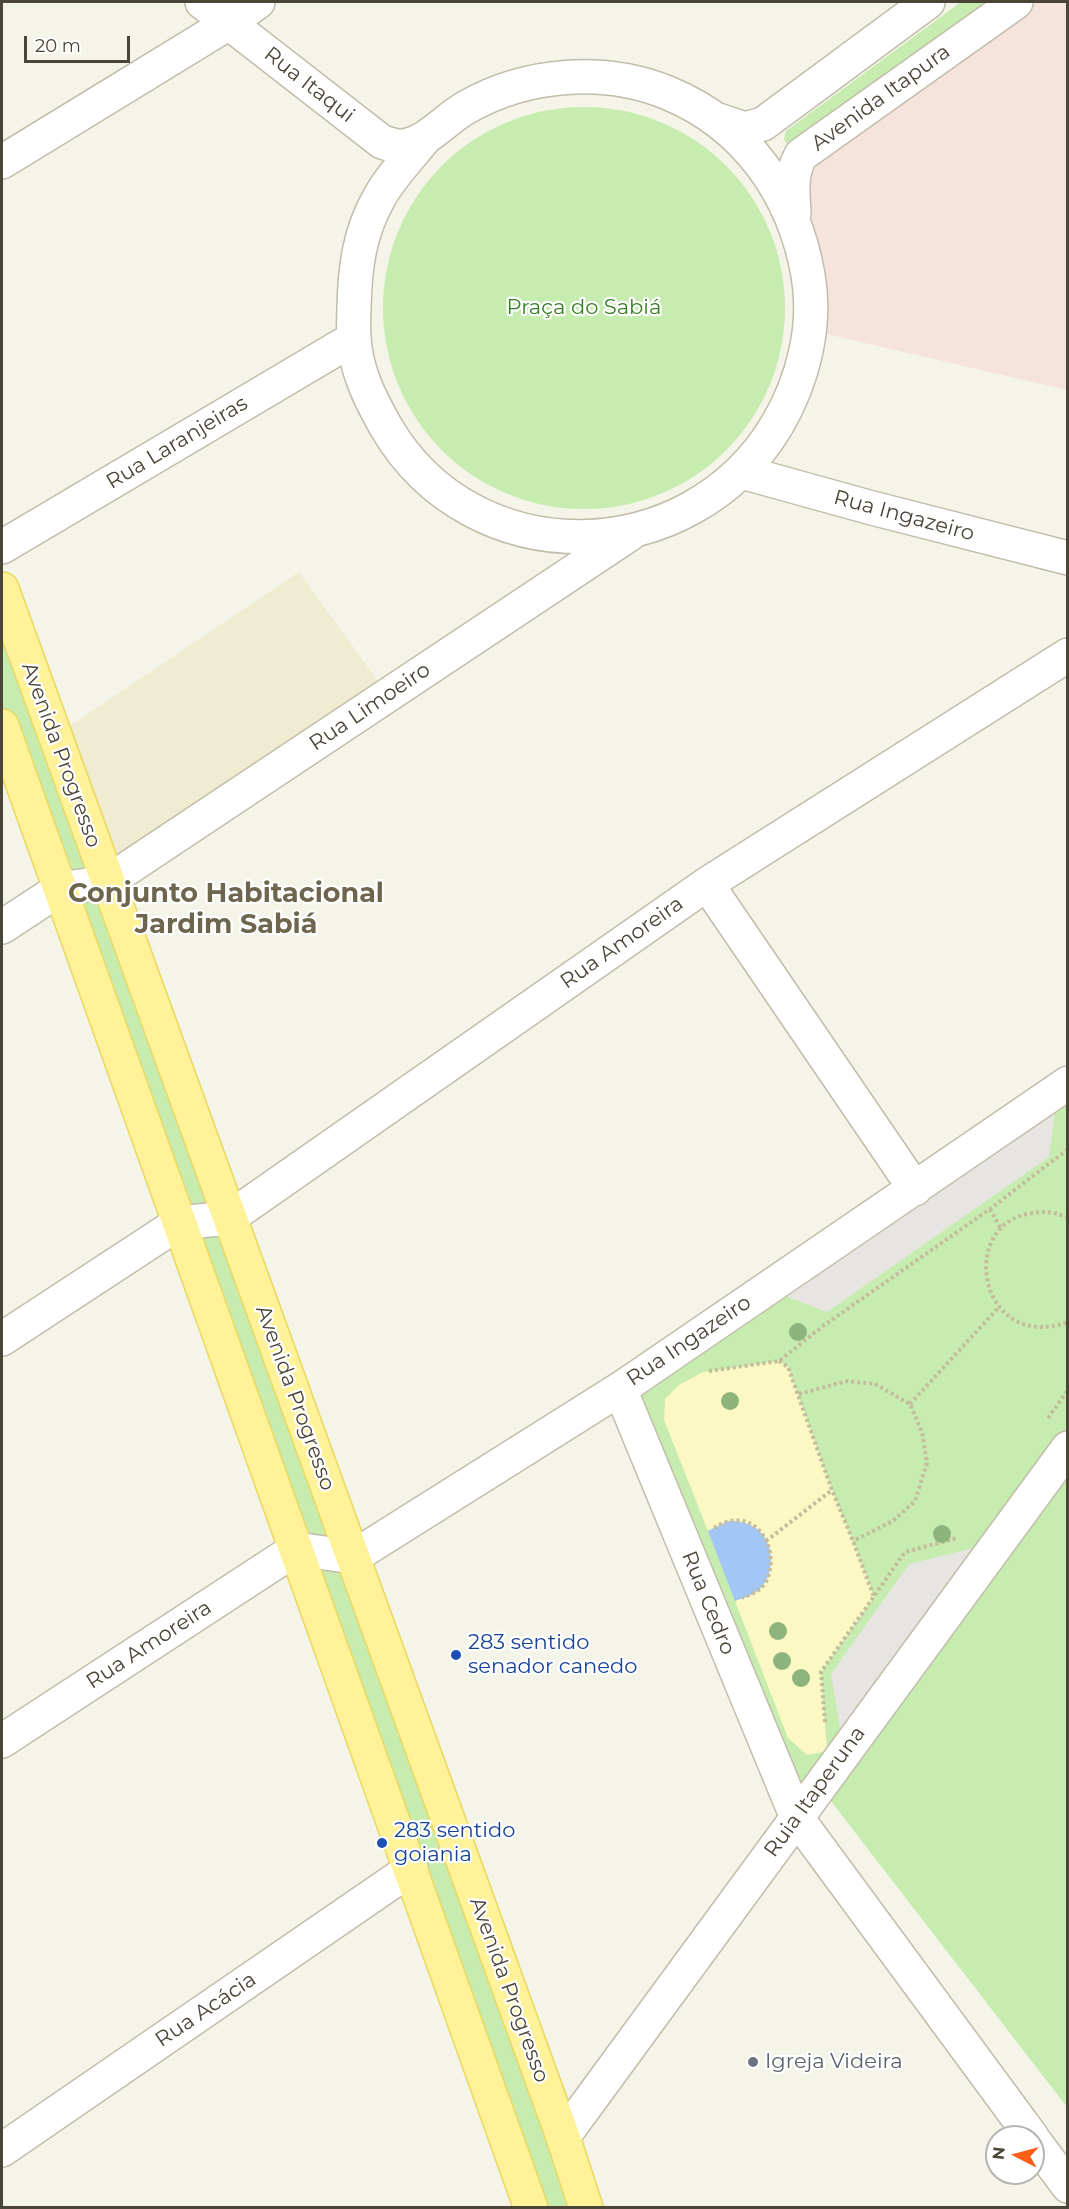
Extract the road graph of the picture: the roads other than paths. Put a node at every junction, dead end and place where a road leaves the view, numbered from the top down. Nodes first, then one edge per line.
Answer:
1 (202, 2) edge
2 (258, 2) edge
3 (928, 2) edge
4 (1016, 2) edge
5 (229, 22) junction
6 (714, 119) junction
7 (424, 139) junction
8 (2, 162) edge
9 (794, 220) junction
10 (354, 339) junction
11 (742, 472) junction
12 (633, 532) junction
13 (2, 547) edge
14 (1068, 558) edge
15 (2, 589) edge
16 (1068, 655) edge
17 (2, 726) edge
18 (107, 882) junction
19 (707, 884) junction
20 (60, 889) junction
21 (2, 927) edge
22 (1068, 1083) edge
23 (915, 1189) junction
24 (229, 1218) junction
25 (179, 1223) junction
26 (2, 1339) edge
27 (620, 1389) junction
28 (1068, 1448) edge
29 (296, 1549) junction
30 (353, 1557) junction
31 (2, 1741) edge
32 (796, 1818) junction
33 (411, 1869) junction
34 (1022, 2125) edge
35 (562, 2137) junction
36 (2, 2150) edge
37 (1045, 2155) edge
38 (1068, 2186) edge
39 (525, 2205) edge
40 (586, 2208) edge

1 - 5 street, Rua Itaqui
2 - 5 street
3 - 6 street
4 - 9 street, Avenida Itapura
5 - 7 street, Rua Itaqui
5 - 8 street
6 - 7 street
6 - 9 street
7 - 10 street
9 - 11 street
10 - 12 street
10 - 13 street, Rua Laranjeiras
11 - 12 street
11 - 14 street, Rua Ingazeiro
12 - 18 street, Rua Limoeiro
15 - 18 main road, Avenida Progresso
16 - 19 street, Rua Amoreira
17 - 20 main road
18 - 20 street
18 - 24 main road, Avenida Progresso
19 - 23 street
19 - 24 street, Rua Amoreira
20 - 21 street
20 - 25 main road
22 - 23 street, Rua Ingazeiro
23 - 27 street, Rua Ingazeiro
24 - 25 street, Rua Amoreira
24 - 30 main road, Avenida Progresso
25 - 26 street
25 - 29 main road
27 - 30 street, Rua Ingazeiro
27 - 32 street, Rua Cedro
28 - 32 street, Ruia Itaperuna
29 - 30 street
29 - 31 street, Rua Amoreira
29 - 33 main road
30 - 35 main road, Avenida Progresso
32 - 34 street, Rua Cedro
32 - 35 street, Ruia Itaperuna
33 - 36 street, Rua Acácia
33 - 39 main road
35 - 40 main road, Avenida Progresso
37 - 38 street, Rua Cedro

